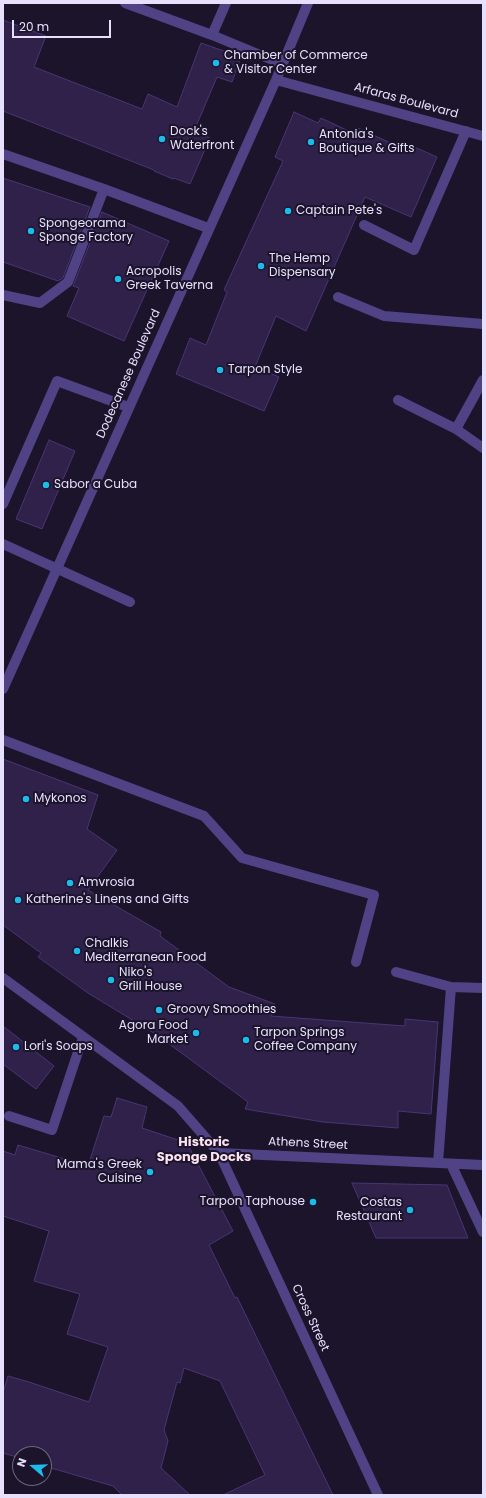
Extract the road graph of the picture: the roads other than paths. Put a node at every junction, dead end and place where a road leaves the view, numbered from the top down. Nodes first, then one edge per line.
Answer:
1 (125, 3) edge
2 (226, 3) edge
3 (308, 3) edge
4 (212, 35) junction
5 (282, 64) junction
6 (276, 80) junction
7 (466, 131) junction
8 (483, 136) edge
9 (3, 154) edge
10 (104, 189) junction
11 (364, 225) dead end
12 (208, 228) junction
13 (3, 295) edge
14 (338, 297) dead end
15 (483, 324) edge
16 (483, 380) edge
17 (398, 400) dead end
18 (128, 407) junction
19 (456, 429) junction
20 (483, 448) edge
21 (3, 504) edge
22 (3, 544) edge
23 (56, 569) junction
24 (130, 602) dead end
25 (3, 689) edge
26 (3, 740) edge
27 (356, 962) dead end
28 (396, 972) dead end
29 (3, 978) edge
30 (451, 987) junction
31 (483, 988) edge
32 (83, 1037) junction
33 (10, 1116) dead end
34 (219, 1152) junction
35 (438, 1163) junction
36 (451, 1164) junction
37 (483, 1165) edge
38 (483, 1232) edge
39 (378, 1495) edge

1 - 4 street
2 - 4 street
3 - 5 street, Dodecanese Boulevard
4 - 5 street
5 - 6 street, Dodecanese Boulevard
6 - 7 street, Arfaras Boulevard
6 - 12 street, Dodecanese Boulevard
7 - 8 street, Arfaras Boulevard
7 - 11 street
9 - 10 street
10 - 12 street
10 - 13 street
12 - 18 street, Dodecanese Boulevard
14 - 15 street
16 - 19 street
17 - 19 street
18 - 21 street
18 - 23 street, Dodecanese Boulevard
19 - 20 street
22 - 23 street
23 - 24 street
23 - 25 street, Dodecanese Boulevard
26 - 27 street
28 - 30 street
29 - 32 street
30 - 31 street
30 - 35 street
32 - 33 street
32 - 34 street
34 - 35 street, Athens Street
34 - 39 street, Cross Street
35 - 36 street, Athens Street
36 - 37 street, Athens Street
36 - 38 street

